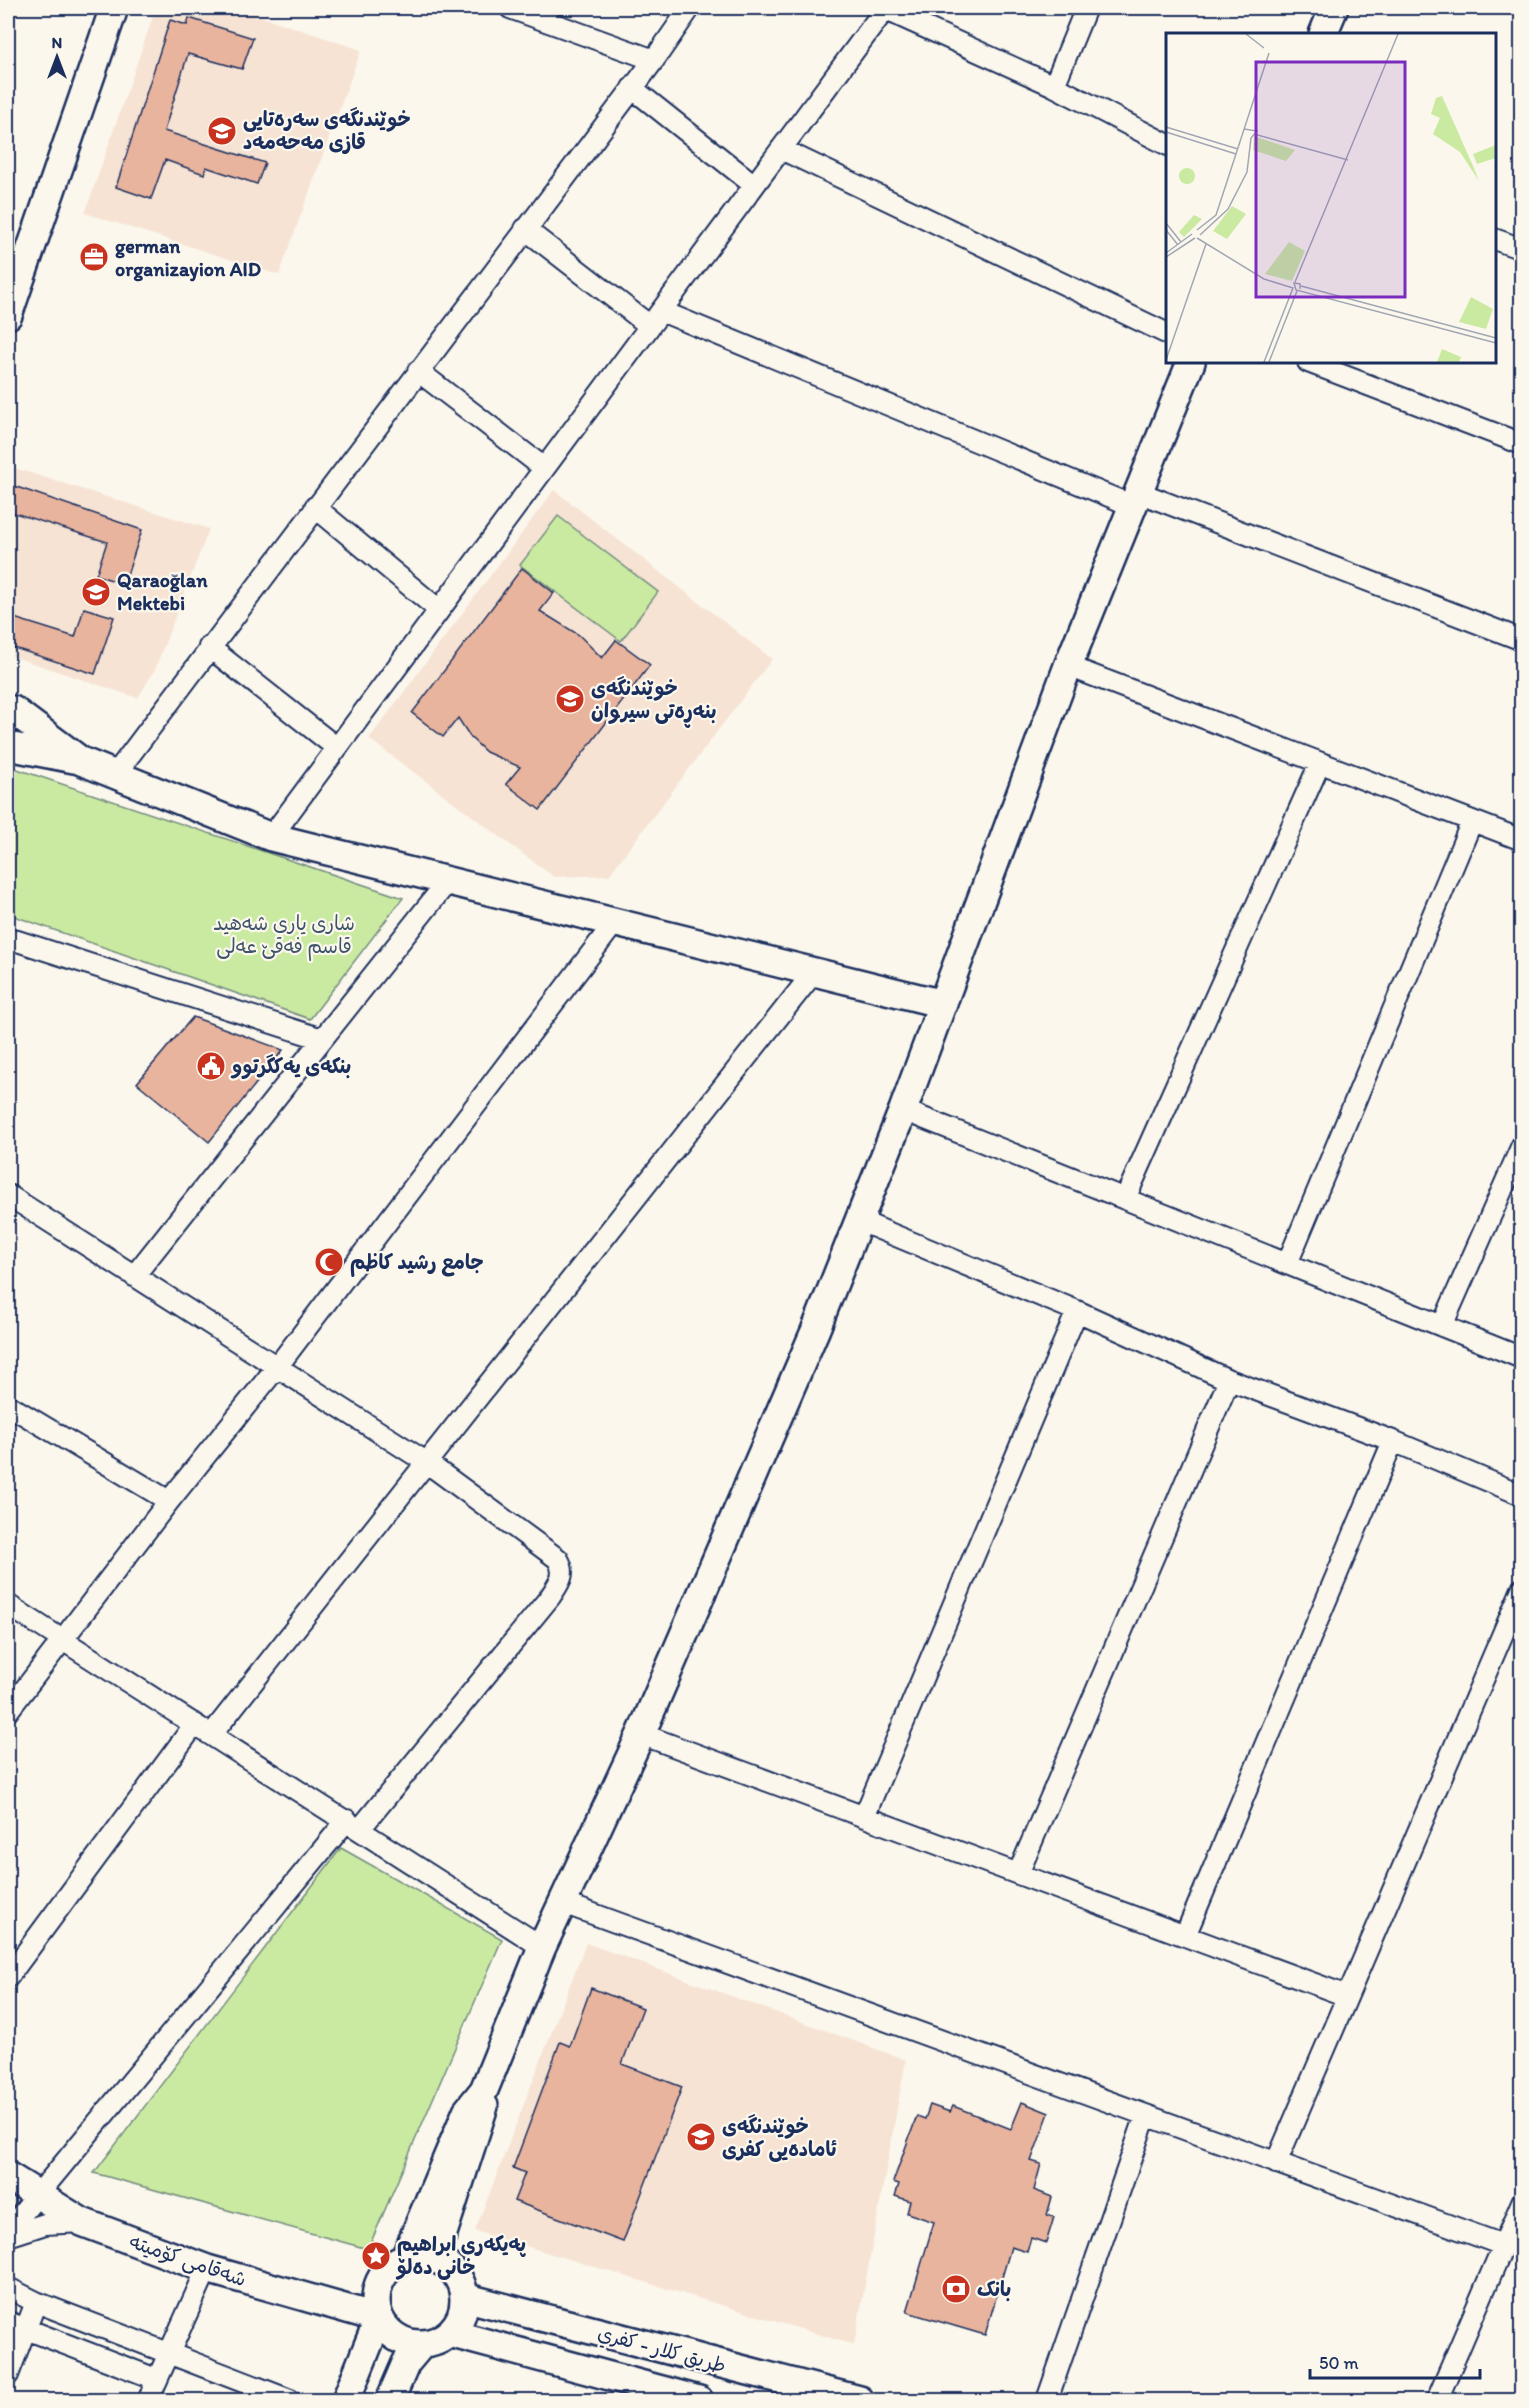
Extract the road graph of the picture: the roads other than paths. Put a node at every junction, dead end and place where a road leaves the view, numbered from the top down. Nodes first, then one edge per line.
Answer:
1 (114, 8) edge
2 (510, 8) edge
3 (690, 8) edge
4 (883, 8) edge
5 (1086, 8) edge
6 (1334, 8) edge
7 (1323, 33) edge
8 (654, 60) junction
9 (1054, 86) junction
10 (633, 88) junction
11 (1166, 144) edge
12 (781, 149) junction
13 (754, 185) junction
14 (525, 229) junction
15 (1496, 240) edge
16 (1521, 249) edge
17 (8, 315) edge
18 (655, 318) junction
19 (1166, 334) edge
20 (1191, 363) edge
21 (1311, 363) edge
22 (418, 371) junction
23 (1521, 444) edge
24 (544, 468) junction
25 (1135, 499) junction
26 (315, 507) junction
27 (439, 610) junction
28 (1521, 640) edge
29 (209, 646) junction
30 (1068, 666) junction
31 (9, 712) edge
32 (8, 746) edge
33 (337, 748) junction
34 (81, 761) junction
35 (1320, 763) junction
36 (114, 776) junction
37 (1472, 821) junction
38 (271, 837) junction
39 (1521, 840) edge
40 (448, 881) junction
41 (615, 922) junction
42 (8, 938) edge
43 (814, 972) junction
44 (943, 1004) junction
45 (322, 1039) junction
46 (903, 1110) junction
47 (1521, 1144) edge
48 (8, 1195) edge
49 (1125, 1199) junction
50 (860, 1221) junction
51 (1287, 1264) junction
52 (134, 1276) junction
53 (1077, 1311) junction
54 (1442, 1326) junction
55 (1521, 1358) edge
56 (277, 1367) junction
57 (1229, 1380) junction
58 (8, 1404) edge
59 (1393, 1441) junction
60 (426, 1462) junction
61 (1521, 1495) edge
62 (169, 1501) junction
63 (1521, 1589) edge
64 (8, 1605) edge
65 (61, 1639) junction
66 (8, 1711) edge
67 (195, 1724) junction
68 (212, 1734) junction
69 (640, 1734) junction
70 (864, 1817) junction
71 (353, 1825) junction
72 (1018, 1874) junction
73 (563, 1903) junction
74 (1185, 1935) junction
75 (542, 1947) junction
76 (8, 1977) edge
77 (1347, 1996) junction
78 (484, 2090) junction
79 (1146, 2115) junction
80 (1276, 2163) junction
81 (8, 2176) edge
82 (37, 2194) junction
83 (1521, 2202) edge
84 (82, 2222) junction
85 (8, 2230) edge
86 (8, 2236) edge
87 (1503, 2245) junction
88 (405, 2258) junction
89 (435, 2258) junction
90 (207, 2269) junction
91 (8, 2288) edge
92 (464, 2297) junction
93 (36, 2302) junction
94 (379, 2318) junction
95 (16, 2326) edge
96 (449, 2333) junction
97 (422, 2344) junction
98 (167, 2353) junction
99 (8, 2375) edge
100 (156, 2379) junction
101 (148, 2400) edge
102 (290, 2400) edge
103 (346, 2400) edge
104 (390, 2400) edge
105 (699, 2400) edge
106 (860, 2400) edge
107 (1047, 2400) edge
108 (1437, 2400) edge

1 - 17 street
2 - 8 street
3 - 8 street
4 - 9 street
4 - 12 street
5 - 9 street
6 - 7 street
8 - 10 street
9 - 11 street
10 - 13 street
10 - 14 street
12 - 13 street
12 - 19 street
13 - 18 street
14 - 18 street
14 - 22 street
15 - 16 street
18 - 24 street
18 - 25 street
20 - 25 street
21 - 23 street
22 - 24 street
22 - 26 street
24 - 27 street
25 - 28 street
25 - 30 street
26 - 27 street
26 - 29 street
27 - 33 street
29 - 33 street
29 - 36 street
30 - 35 street
30 - 44 street
31 - 34 street
32 - 34 street
33 - 38 street
34 - 36 street
35 - 37 street
35 - 49 street
36 - 38 street
37 - 39 street
37 - 51 street
38 - 40 street
40 - 41 street
40 - 45 street
41 - 43 street
41 - 56 street
42 - 45 street
43 - 44 street
43 - 60 street
44 - 46 street
45 - 52 street
46 - 49 street
46 - 50 street
47 - 54 street
48 - 52 street
49 - 51 street
50 - 53 street
50 - 69 street
51 - 54 street
52 - 56 street
53 - 57 street
53 - 70 street
54 - 55 street
56 - 60 street
56 - 62 street
57 - 59 street
57 - 72 street
58 - 62 street
59 - 61 street
59 - 74 street
60 - 68 street
60 - 71 street
62 - 65 street
63 - 77 street
64 - 65 street
65 - 66 street
65 - 67 street
67 - 68 street
67 - 76 street
68 - 71 street
69 - 70 street
69 - 73 street
70 - 72 street
71 - 75 street
71 - 82 street
72 - 74 street
73 - 75 street
73 - 79 street
74 - 77 street
75 - 78 street
77 - 80 street
78 - 88 street
78 - 89 street
79 - 80 street
79 - 107 street
80 - 87 street
81 - 82 street, شەقامی کۆمیتە
82 - 84 street, شەقامی کۆمیتە
82 - 85 street
83 - 87 street
84 - 86 street
84 - 90 street, شەقامی کۆمیتە
87 - 108 street
88 - 89 street
88 - 94 street
89 - 92 street
90 - 94 street, شەقامی کۆمیتە
90 - 98 street
91 - 93 street
92 - 96 street
92 - 106 street, طريق كلار - كفري
93 - 95 street
93 - 98 street
94 - 97 street
94 - 103 street
95 - 99 street
95 - 100 street
96 - 97 street
96 - 105 street
97 - 104 street
98 - 100 street
98 - 102 street
100 - 101 street

